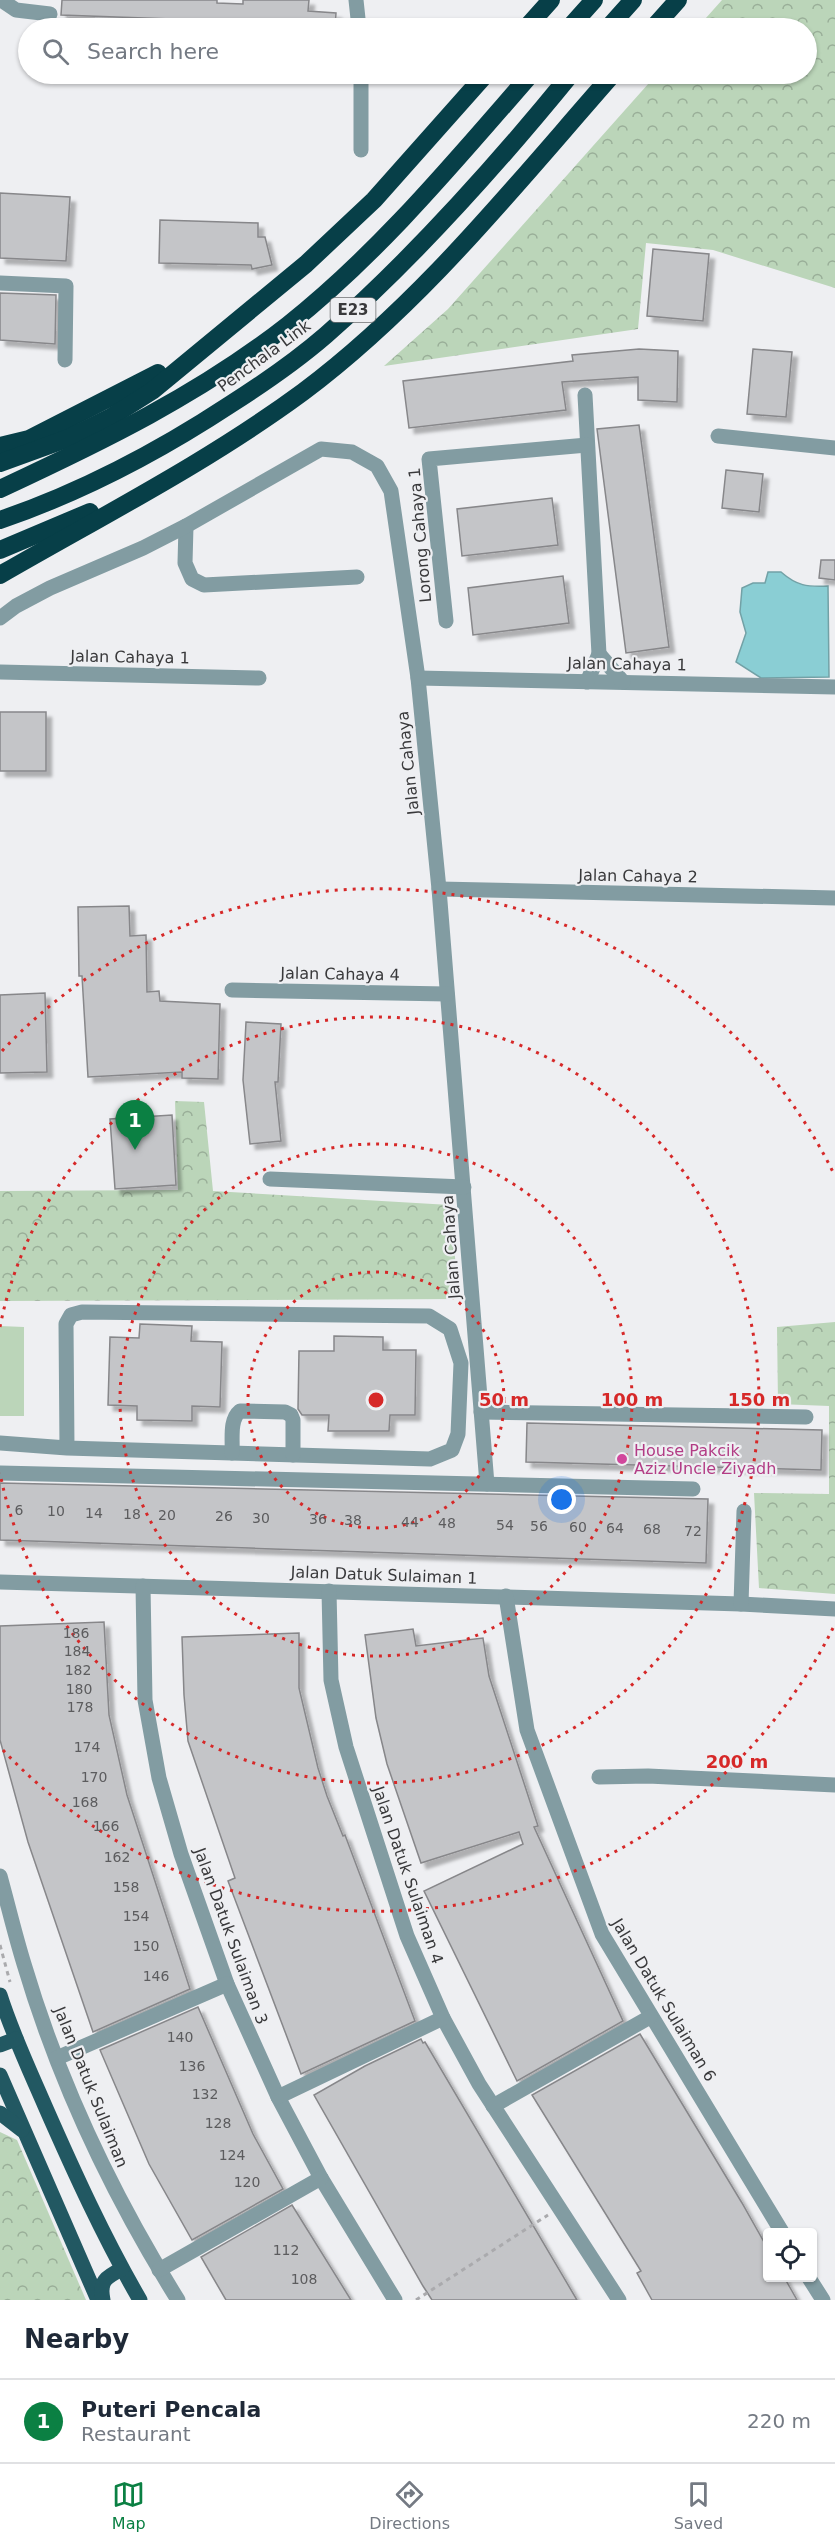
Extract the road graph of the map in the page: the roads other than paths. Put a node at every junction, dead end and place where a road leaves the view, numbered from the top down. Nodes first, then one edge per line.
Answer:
1 (1, 0) edge
2 (356, 0) edge
3 (551, 0) edge
4 (594, 0) edge
5 (633, 0) edge
6 (678, 0) edge
7 (50, 14) dead end
8 (358, 18) edge
9 (535, 18) edge
10 (578, 18) edge
11 (617, 18) edge
12 (662, 18) edge
13 (361, 84) edge
14 (477, 84) edge
15 (522, 84) edge
16 (563, 84) edge
17 (604, 84) edge
18 (361, 150) dead end
19 (0, 283) edge
20 (238, 322) junction
21 (65, 360) dead end
22 (585, 395) dead end
23 (718, 436) dead end
24 (587, 445) junction
25 (0, 446) edge
26 (835, 448) edge
27 (0, 463) edge
28 (169, 478) junction
29 (0, 489) edge
30 (0, 520) edge
31 (186, 526) junction
32 (0, 550) edge
33 (0, 575) edge
34 (357, 577) dead end
35 (0, 618) edge
36 (446, 621) dead end
37 (599, 654) junction
38 (0, 672) edge
39 (259, 678) dead end
40 (418, 678) junction
41 (587, 682) junction
42 (623, 682) junction
43 (835, 687) edge
44 (439, 889) junction
45 (835, 898) edge
46 (232, 990) dead end
47 (447, 994) junction
48 (270, 1179) dead end
49 (464, 1187) junction
50 (481, 1412) junction
51 (806, 1417) dead end
52 (0, 1443) edge
53 (67, 1448) junction
54 (232, 1453) junction
55 (293, 1455) junction
56 (0, 1473) edge
57 (487, 1484) junction
58 (693, 1489) dead end
59 (744, 1511) dead end
60 (0, 1582) edge
61 (143, 1586) junction
62 (330, 1591) junction
63 (506, 1596) junction
64 (741, 1604) junction
65 (835, 1609) edge
66 (599, 1777) dead end
67 (835, 1785) edge
68 (0, 1876) edge
69 (227, 1984) junction
70 (1, 2004) edge
71 (650, 2017) junction
72 (442, 2018) junction
73 (16, 2039) junction
74 (0, 2045) edge
75 (57, 2058) junction
76 (0, 2075) edge
77 (278, 2097) junction
78 (493, 2106) junction
79 (0, 2113) edge
80 (24, 2132) junction
81 (321, 2178) junction
82 (780, 2228) edge
83 (122, 2269) junction
84 (159, 2270) junction
85 (812, 2282) edge
86 (98, 2300) edge
87 (103, 2300) edge
88 (140, 2300) edge
89 (178, 2300) edge
90 (395, 2300) edge
91 (619, 2300) edge
92 (823, 2300) edge

1 - 7 street
2 - 8 street
3 - 9 highway
4 - 10 highway
5 - 11 highway
6 - 12 highway
13 - 18 street
14 - 20 highway
15 - 29 highway, Penchala Link / E23
16 - 30 highway, Penchala Link / E23
17 - 28 highway
19 - 21 street
20 - 25 highway
20 - 27 highway
22 - 24 street
23 - 26 street
24 - 36 street, Lorong Cahaya 1
24 - 37 street
28 - 32 highway
28 - 33 highway
31 - 34 street
31 - 35 street, Jalan Cahaya
31 - 40 street, Jalan Cahaya
37 - 41 street
37 - 42 street
38 - 39 street, Jalan Cahaya 1
40 - 41 street, Jalan Cahaya 1
40 - 44 street, Jalan Cahaya
41 - 42 street, Jalan Cahaya 1
42 - 43 street, Jalan Cahaya 1
44 - 45 street, Jalan Cahaya 2
44 - 47 street, Jalan Cahaya
46 - 47 street, Jalan Cahaya 4
47 - 49 street, Jalan Cahaya
48 - 49 street
49 - 50 street, Jalan Cahaya
50 - 51 street
50 - 57 street, Jalan Cahaya
52 - 53 street
53 - 54 street
53 - 55 street
54 - 55 street
54 - 55 street
56 - 57 street
57 - 58 street
59 - 64 street
60 - 61 street, Jalan Datuk Sulaiman 1
61 - 62 street, Jalan Datuk Sulaiman 1
61 - 69 street, Jalan Datuk Sulaiman 3
62 - 63 street, Jalan Datuk Sulaiman 1
62 - 72 street, Jalan Datuk Sulaiman 4
63 - 64 street, Jalan Datuk Sulaiman 1
63 - 71 street, Jalan Datuk Sulaiman 6
64 - 65 street, Jalan Datuk Sulaiman 1
66 - 67 street
68 - 75 street, Jalan Datuk Sulaiman
69 - 75 street
69 - 77 street, Jalan Datuk Sulaiman 3
70 - 73 main road
71 - 78 street
71 - 82 street, Jalan Datuk Sulaiman 6
72 - 77 street
72 - 78 street, Jalan Datuk Sulaiman 4
73 - 74 main road
73 - 83 main road
75 - 84 street, Jalan Datuk Sulaiman
76 - 80 main road
77 - 81 street, Jalan Datuk Sulaiman 3
78 - 91 street, Jalan Datuk Sulaiman 4
79 - 80 main road
80 - 86 main road
81 - 84 street
81 - 90 street, Jalan Datuk Sulaiman 3
83 - 87 main road
83 - 88 main road
84 - 89 street, Jalan Datuk Sulaiman
85 - 92 street

